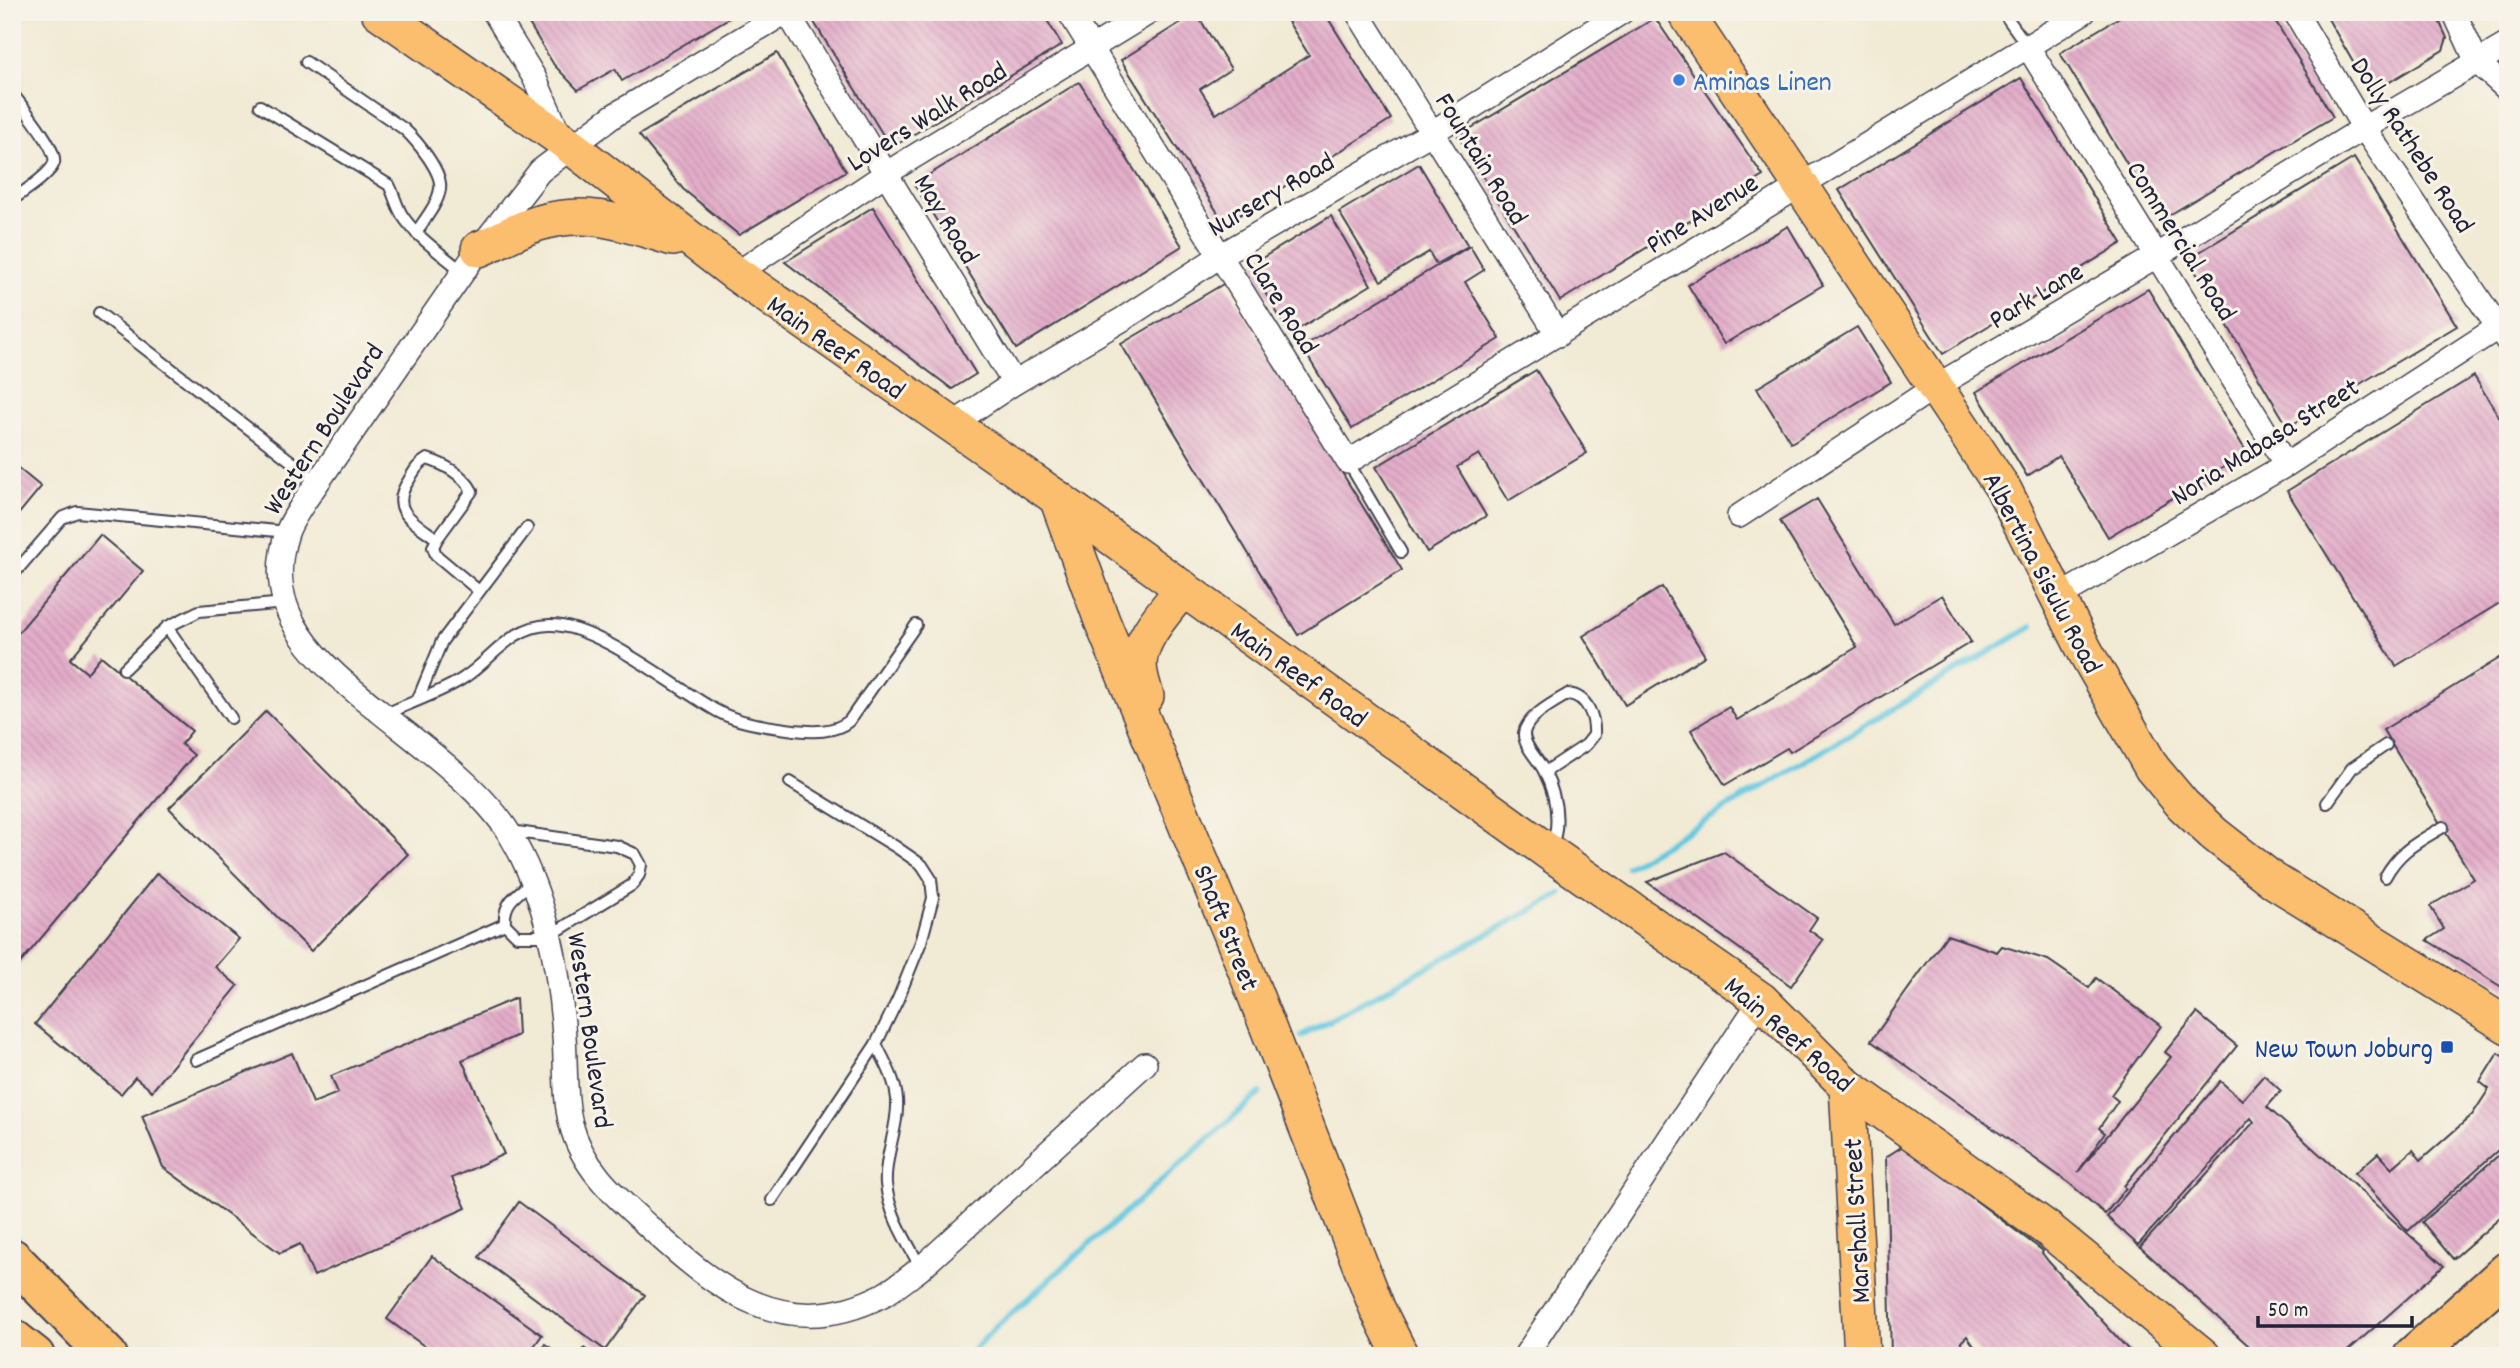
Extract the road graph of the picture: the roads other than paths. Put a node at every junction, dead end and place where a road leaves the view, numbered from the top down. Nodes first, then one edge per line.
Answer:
1 (379, 12) edge
2 (494, 12) edge
3 (787, 12) edge
4 (1069, 12) edge
5 (1150, 12) edge
6 (1357, 12) edge
7 (1622, 12) edge
8 (1685, 12) edge
9 (2003, 12) edge
10 (2084, 12) edge
11 (2295, 12) edge
12 (2454, 12) edge
13 (2508, 44) edge
14 (2028, 47) junction
15 (1091, 48) junction
16 (306, 62) dead end
17 (2477, 62) junction
18 (2508, 90) edge
19 (12, 93) edge
20 (260, 106) dead end
21 (2364, 128) junction
22 (1433, 132) junction
23 (566, 143) junction
24 (887, 173) junction
25 (1802, 185) junction
26 (12, 200) edge
27 (416, 233) junction
28 (696, 245) junction
29 (2158, 255) junction
30 (1220, 256) junction
31 (471, 260) junction
32 (736, 274) junction
33 (99, 313) dead end
34 (1558, 335) junction
35 (2502, 335) edge
36 (1014, 383) junction
37 (1935, 387) junction
38 (950, 426) junction
39 (1348, 462) junction
40 (2286, 465) junction
41 (318, 482) junction
42 (1057, 498) junction
43 (1739, 516) dead end
44 (527, 528) dead end
45 (287, 532) junction
46 (437, 539) junction
47 (1401, 552) dead end
48 (12, 576) edge
49 (1183, 588) junction
50 (479, 591) junction
51 (2058, 597) junction
52 (285, 603) junction
53 (916, 625) dead end
54 (167, 627) junction
55 (124, 669) dead end
56 (418, 699) junction
57 (384, 715) junction
58 (231, 718) dead end
59 (2386, 745) dead end
60 (1160, 760) junction
61 (1545, 772) junction
62 (790, 782) dead end
63 (2327, 803) dead end
64 (2443, 827) dead end
65 (508, 831) junction
66 (1550, 853) junction
67 (2385, 877) dead end
68 (533, 881) junction
69 (505, 924) junction
70 (549, 936) junction
71 (1761, 1000) junction
72 (2508, 1026) edge
73 (876, 1044) junction
74 (197, 1060) dead end
75 (1145, 1064) dead end
76 (1847, 1086) junction
77 (772, 1200) dead end
78 (12, 1258) edge
79 (921, 1268) junction
80 (2508, 1271) edge
81 (2508, 1291) edge
82 (2508, 1302) edge
83 (12, 1338) edge
84 (36, 1356) edge
85 (108, 1356) edge
86 (1401, 1356) edge
87 (1525, 1356) edge
88 (1862, 1356) edge
89 (2203, 1356) edge
90 (2413, 1356) edge
91 (2435, 1356) edge
92 (2448, 1356) edge

1 - 23 main road, Main Reef Road
2 - 23 street
3 - 23 street, Western Boulevard
3 - 24 street, May Road
4 - 15 street, Clare Road
5 - 15 street, Lovers Walk Road
6 - 22 street, Fountain Road
7 - 22 street, Nursery Road
8 - 25 main road, Albertina Sisulu Road
9 - 14 lane
10 - 14 street, Pine Avenue
11 - 21 street, Dolly Rathebe Road
12 - 17 street
13 - 17 street, Park Lane
14 - 25 street, Pine Avenue
14 - 29 street, Commercial Road
15 - 24 street, Lovers Walk Road
15 - 30 street, Clare Road
16 - 27 lane
17 - 18 street
17 - 21 street, Park Lane
19 - 26 lane
20 - 27 lane
21 - 29 street, Park Lane
21 - 35 street, Dolly Rathebe Road
22 - 30 street, Nursery Road
22 - 34 street, Fountain Road
23 - 28 main road, Main Reef Road
23 - 31 street, Western Boulevard
24 - 32 street, Lovers Walk Road
24 - 36 street, May Road
25 - 34 street, Pine Avenue
25 - 37 main road, Albertina Sisulu Road
27 - 31 lane
28 - 31 main road
28 - 32 main road, Main Reef Road
29 - 37 street, Park Lane
29 - 40 street, Commercial Road
30 - 36 street, Nursery Road
30 - 39 street, Clare Road
31 - 41 street, Western Boulevard
32 - 38 main road, Main Reef Road
33 - 41 lane
34 - 39 street, Pine Avenue
35 - 40 street, Noria Mabasa Street
36 - 38 street, Nursery Road
37 - 43 street, Park Lane
37 - 51 main road, Albertina Sisulu Road
38 - 42 main road, Main Reef Road
39 - 47 lane, Clare Road
40 - 51 street, Noria Mabasa Street
41 - 45 street, Western Boulevard
42 - 49 main road, Main Reef Road
42 - 60 main road, Shaft Street
44 - 50 lane
45 - 48 lane
45 - 52 street, Western Boulevard
46 - 46 lane
46 - 50 lane
49 - 60 main road
49 - 66 main road, Main Reef Road
50 - 56 lane
51 - 72 main road, Albertina Sisulu Road
52 - 54 lane
52 - 57 street, Western Boulevard
53 - 56 lane
54 - 55 lane
54 - 58 lane
56 - 57 lane
57 - 65 street, Western Boulevard
59 - 63 lane
60 - 86 main road, Shaft Street
61 - 61 lane
61 - 66 lane
62 - 73 lane
64 - 67 lane
65 - 68 street, Western Boulevard
65 - 70 lane
66 - 71 main road, Main Reef Road
68 - 69 lane
68 - 70 street, Western Boulevard
69 - 70 lane
69 - 74 lane
70 - 79 street, Western Boulevard
71 - 76 main road, Main Reef Road
71 - 87 street
73 - 77 lane
73 - 79 lane
75 - 79 street, Western Boulevard
76 - 88 main road, Marshall Street
76 - 89 main road, Main Reef Road
78 - 85 highway
80 - 90 highway
81 - 91 street
82 - 92 highway
83 - 84 highway

